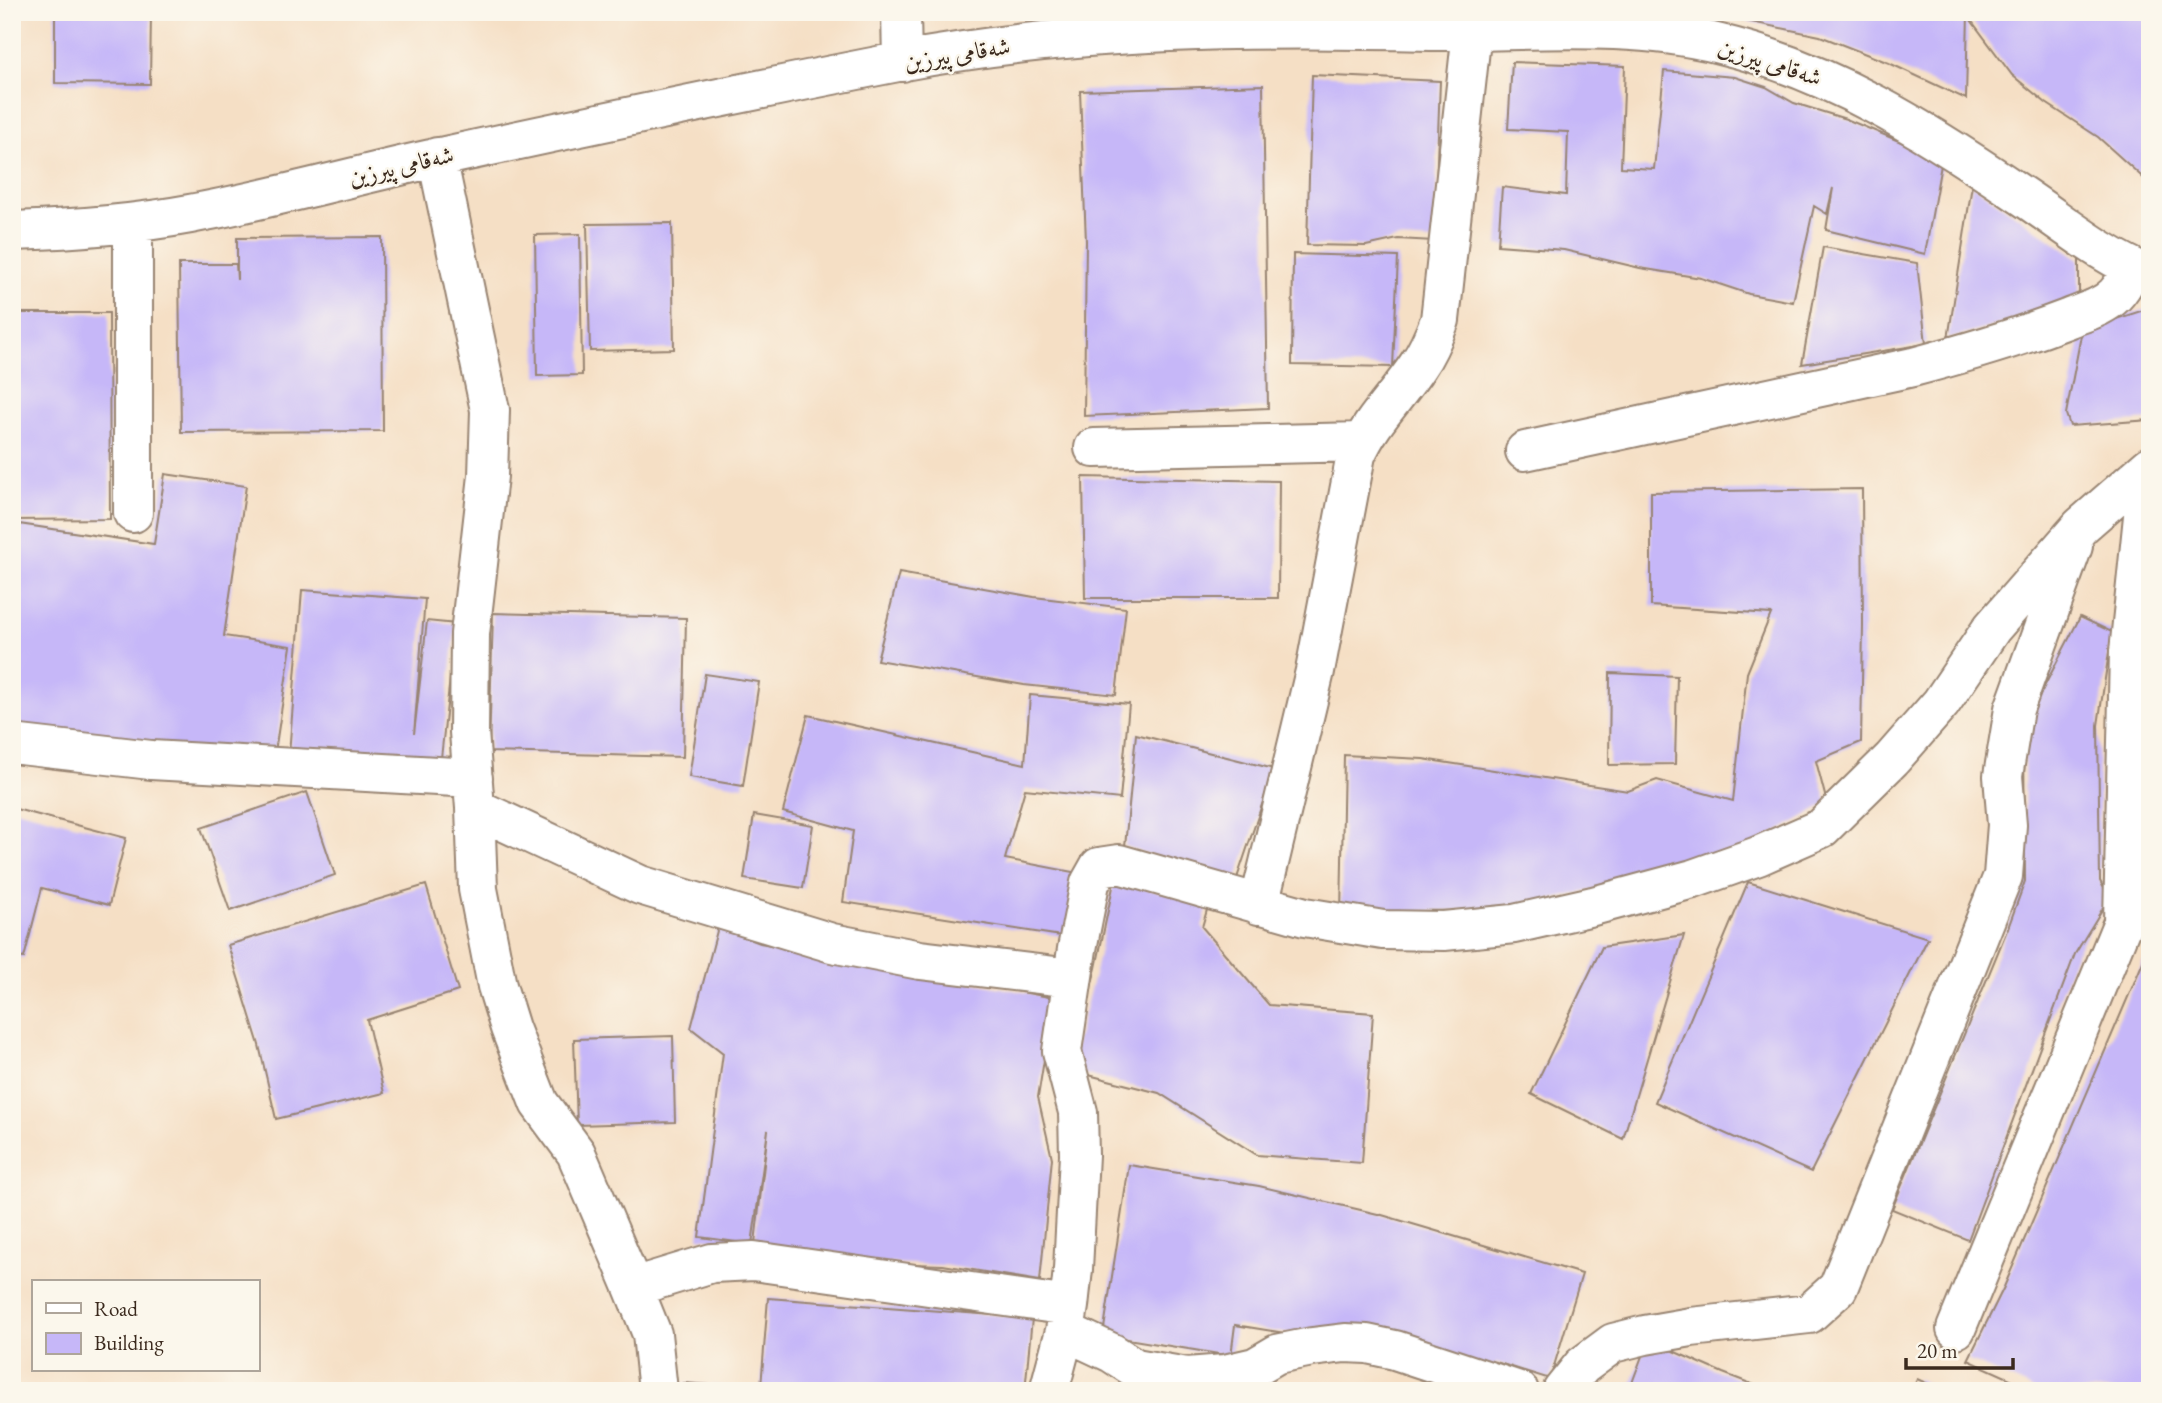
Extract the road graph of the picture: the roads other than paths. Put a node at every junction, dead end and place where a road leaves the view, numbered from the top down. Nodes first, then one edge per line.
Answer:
1 (901, 12) edge
2 (1355, 21) edge
3 (1647, 23) edge
4 (1472, 31) junction
5 (902, 62) junction
6 (437, 158) junction
7 (133, 223) junction
8 (12, 231) edge
9 (2141, 271) edge
10 (1362, 442) junction
11 (1094, 448) dead end
12 (1525, 451) dead end
13 (2149, 467) edge
14 (134, 513) dead end
15 (2081, 526) junction
16 (12, 744) edge
17 (474, 793) junction
18 (1259, 905) junction
19 (2136, 927) edge
20 (1072, 978) junction
21 (633, 1287) junction
22 (1067, 1318) junction
23 (1956, 1329) dead end
24 (658, 1391) edge
25 (1049, 1391) edge
26 (1519, 1391) edge
27 (1562, 1391) edge

1 - 5 street
2 - 4 street, شەقامی پیرزین
2 - 5 street, شەقامی پیرزین
3 - 4 street, شەقامی پیرزین
3 - 9 street, شەقامی پیرزین
4 - 10 street
5 - 6 street, شەقامی پیرزین
6 - 7 street, شەقامی پیرزین
6 - 17 street
7 - 8 street, شەقامی پیرزین
7 - 14 street
9 - 12 street
10 - 11 street
10 - 18 street
13 - 15 street
13 - 19 street
15 - 18 street
15 - 27 street
16 - 17 street
17 - 20 street
17 - 21 street
18 - 20 street
19 - 23 street
20 - 22 street
21 - 22 street
21 - 24 street
22 - 25 street
22 - 26 street

